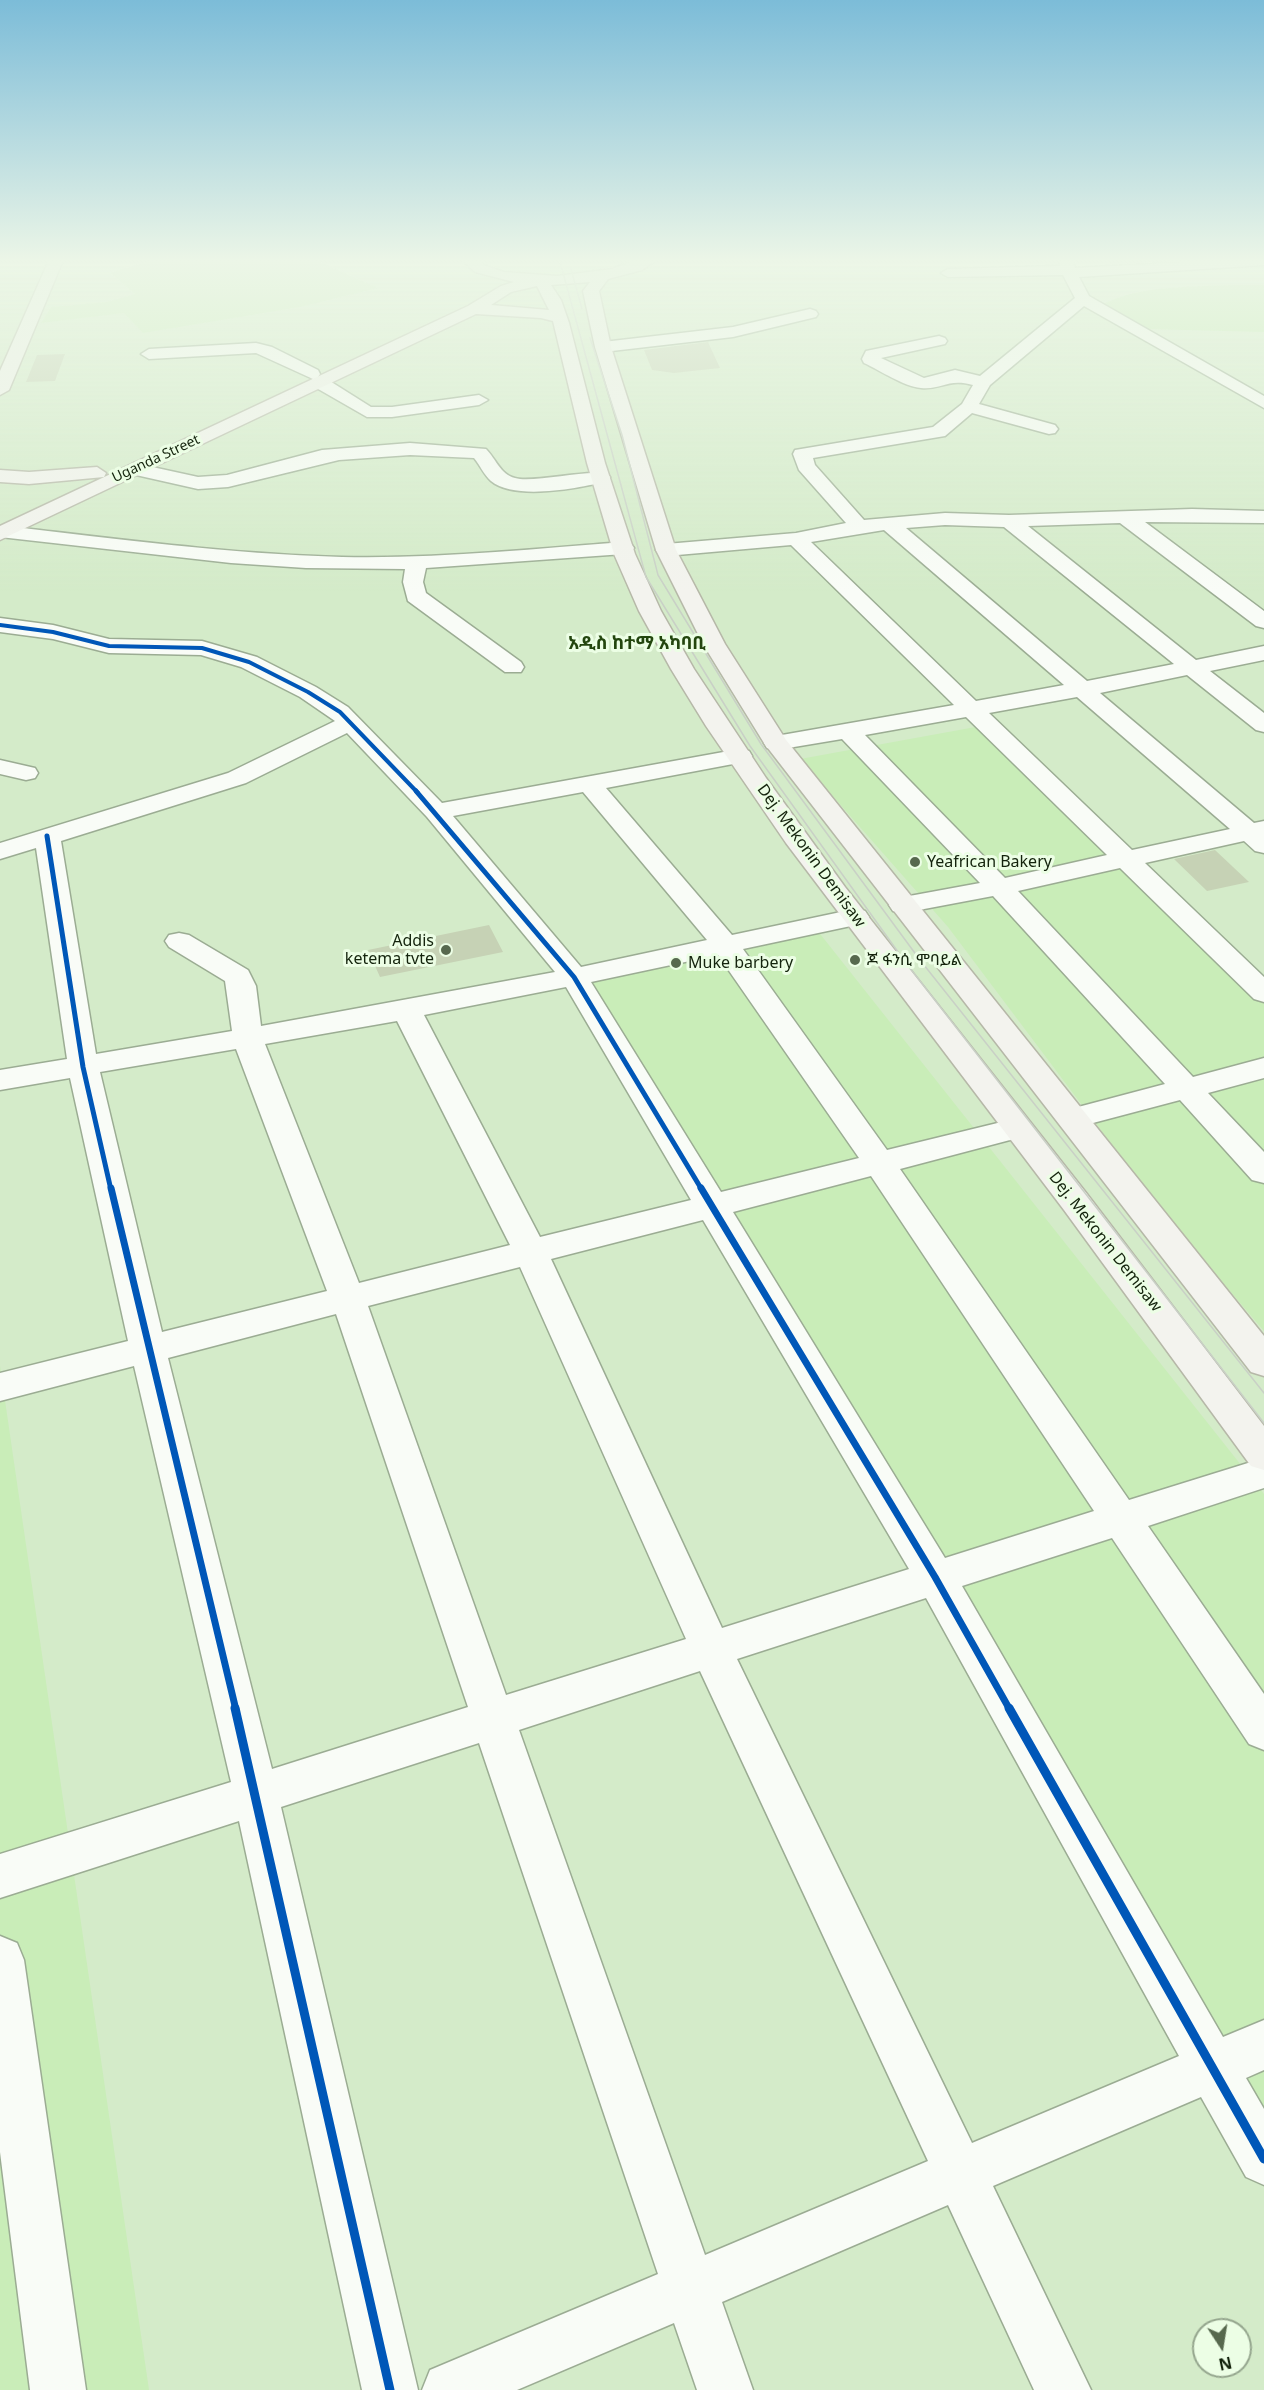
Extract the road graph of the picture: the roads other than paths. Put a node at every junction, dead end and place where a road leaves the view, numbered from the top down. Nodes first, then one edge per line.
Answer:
1 (9, 370) edge
2 (300, 370) edge
3 (331, 370) edge
4 (335, 370) edge
5 (573, 370) edge
6 (610, 370) edge
7 (892, 370) edge
8 (998, 370) edge
9 (1207, 370) edge
10 (315, 378) junction
11 (983, 382) junction
12 (0, 390) edge
13 (479, 400) dead end
14 (1264, 402) edge
15 (969, 407) junction
16 (1049, 429) dead end
17 (134, 470) junction
18 (97, 473) junction
19 (0, 476) edge
20 (601, 477) junction
21 (1241, 516) junction
22 (1264, 517) edge
23 (1126, 518) junction
24 (1009, 521) junction
25 (7, 524) edge
26 (889, 524) junction
27 (859, 526) junction
28 (1264, 531) edge
29 (796, 539) junction
30 (624, 548) junction
31 (666, 550) junction
32 (417, 560) junction
33 (1264, 621) edge
34 (0, 625) edge
35 (1264, 653) edge
36 (513, 667) dead end
37 (1189, 667) junction
38 (1083, 689) junction
39 (968, 708) junction
40 (349, 723) junction
41 (1264, 725) edge
42 (848, 731) junction
43 (776, 743) junction
44 (740, 756) junction
45 (0, 767) edge
46 (26, 773) dead end
47 (590, 785) junction
48 (436, 812) junction
49 (47, 836) junction
50 (1259, 836) edge
51 (0, 851) edge
52 (1127, 860) junction
53 (999, 887) junction
54 (903, 905) junction
55 (855, 917) junction
56 (179, 941) dead end
57 (724, 943) junction
58 (574, 977) junction
59 (1264, 993) edge
60 (406, 1010) junction
61 (248, 1037) junction
62 (83, 1067) junction
63 (1264, 1068) edge
64 (0, 1080) edge
65 (1184, 1087) junction
66 (1074, 1118) junction
67 (1018, 1128) junction
68 (879, 1163) junction
69 (1264, 1172) edge
70 (711, 1206) junction
71 (531, 1252) junction
72 (348, 1299) junction
73 (148, 1349) junction
74 (1264, 1362) edge
75 (0, 1387) edge
76 (1264, 1455) edge
77 (1264, 1473) edge
78 (1122, 1518) junction
79 (935, 1577) junction
80 (711, 1649) junction
81 (494, 1718) junction
82 (1264, 1730) edge
83 (256, 1794) junction
84 (0, 1876) edge
85 (0, 1960) edge
86 (1264, 2045) edge
87 (1210, 2068) junction
88 (1264, 2159) edge
89 (961, 2174) junction
90 (690, 2288) junction
91 (58, 2390) edge
92 (390, 2390) edge
93 (450, 2390) edge
94 (725, 2390) edge
95 (1063, 2390) edge

1 - 12 main road
2 - 10 street
3 - 10 main road, Uganda Street
4 - 10 main road, Uganda Street
5 - 20 main road, Dej. Mekonin Demisaw
6 - 31 main road
7 - 11 street
8 - 11 street
9 - 14 street
10 - 13 street
10 - 17 main road, Uganda Street
10 - 18 main road, Uganda Street
11 - 15 street
15 - 16 street
15 - 27 street
17 - 20 street
17 - 25 main road, Uganda Street
18 - 19 main road
18 - 25 main road, Uganda Street
20 - 30 main road, Dej. Mekonin Demisaw
21 - 22 street
21 - 23 street
21 - 28 street
23 - 24 street
23 - 33 street
24 - 26 street
24 - 37 street
25 - 32 street
26 - 27 street
26 - 38 street
27 - 29 street
29 - 31 street
29 - 39 street
30 - 32 street
30 - 44 main road, Dej. Mekonin Demisaw
31 - 43 main road
32 - 36 street
34 - 40 street
35 - 37 street
37 - 38 street
37 - 41 street
38 - 39 street
38 - 50 street
39 - 42 street
39 - 52 street
40 - 48 street
40 - 49 street
42 - 43 street
42 - 53 street
43 - 54 main road
44 - 47 street
44 - 55 main road, Dej. Mekonin Demisaw
45 - 46 street
47 - 48 street
47 - 57 street
48 - 58 street
49 - 51 street
49 - 62 street
50 - 52 street
52 - 53 street
52 - 59 street
53 - 54 street
53 - 65 street
54 - 66 main road
55 - 57 street
55 - 67 main road, Dej. Mekonin Demisaw
56 - 61 street
57 - 58 street
57 - 68 street
58 - 60 street
58 - 70 street
60 - 61 street
60 - 71 street
61 - 62 street
61 - 72 street
62 - 64 street
62 - 73 street
63 - 65 street
65 - 66 street
65 - 69 street
66 - 74 main road
67 - 68 street
67 - 76 main road, Dej. Mekonin Demisaw
68 - 70 street
68 - 78 street
70 - 71 street
70 - 79 street
71 - 72 street
71 - 80 street
72 - 73 street
72 - 81 street
73 - 75 street
73 - 83 street
77 - 78 street
78 - 79 street
78 - 82 street
79 - 80 street
79 - 87 street
80 - 81 street
80 - 89 street
81 - 83 street
81 - 90 street
83 - 84 street
83 - 92 street
85 - 91 street
86 - 87 street
87 - 88 street
87 - 89 street
89 - 90 street
89 - 95 street
90 - 93 street
90 - 94 street

